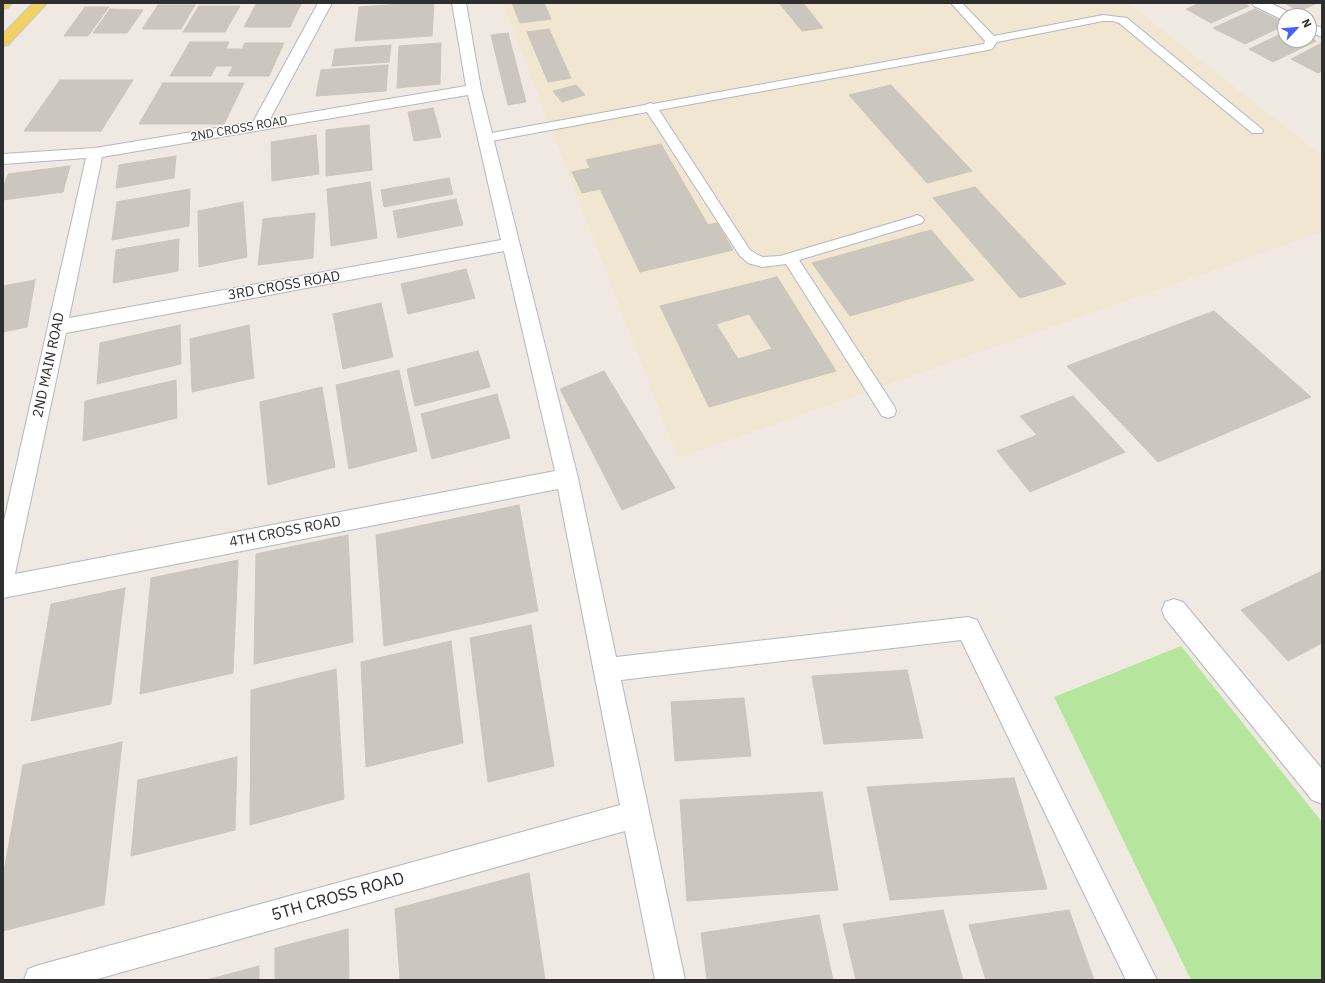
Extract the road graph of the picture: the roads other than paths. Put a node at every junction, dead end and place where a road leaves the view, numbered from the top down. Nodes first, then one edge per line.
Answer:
1 (40, 3) edge
2 (325, 3) edge
3 (459, 3) edge
4 (956, 3) edge
5 (1259, 3) edge
6 (1277, 12) edge
7 (991, 40) junction
8 (3, 42) edge
9 (474, 89) junction
10 (650, 107) junction
11 (258, 126) junction
12 (1257, 130) dead end
13 (486, 138) junction
14 (95, 153) junction
15 (3, 159) edge
16 (917, 220) dead end
17 (511, 244) junction
18 (790, 258) junction
19 (58, 327) junction
20 (888, 411) dead end
21 (567, 478) junction
22 (3, 577) edge
23 (3, 587) edge
24 (1174, 610) dead end
25 (607, 670) junction
26 (1322, 790) edge
27 (637, 814) junction
28 (38, 980) edge
29 (670, 980) edge
30 (1142, 980) edge

1 - 8 main road
2 - 11 street
3 - 9 street
4 - 7 lane
5 - 6 street
7 - 10 lane
7 - 12 lane
9 - 11 street, 2ND CROSS ROAD
9 - 13 street
10 - 13 lane
10 - 18 lane
11 - 14 street, 2ND CROSS ROAD
13 - 17 street
14 - 15 street, 2ND CROSS ROAD
14 - 19 street, 2ND MAIN ROAD
16 - 18 lane
17 - 19 street, 3RD CROSS ROAD
17 - 21 street
18 - 20 lane
19 - 22 street, 2ND MAIN ROAD
21 - 23 street, 4TH CROSS ROAD
21 - 25 street
24 - 26 street
25 - 27 street
25 - 30 street
27 - 28 street, 5TH CROSS ROAD
27 - 29 street

